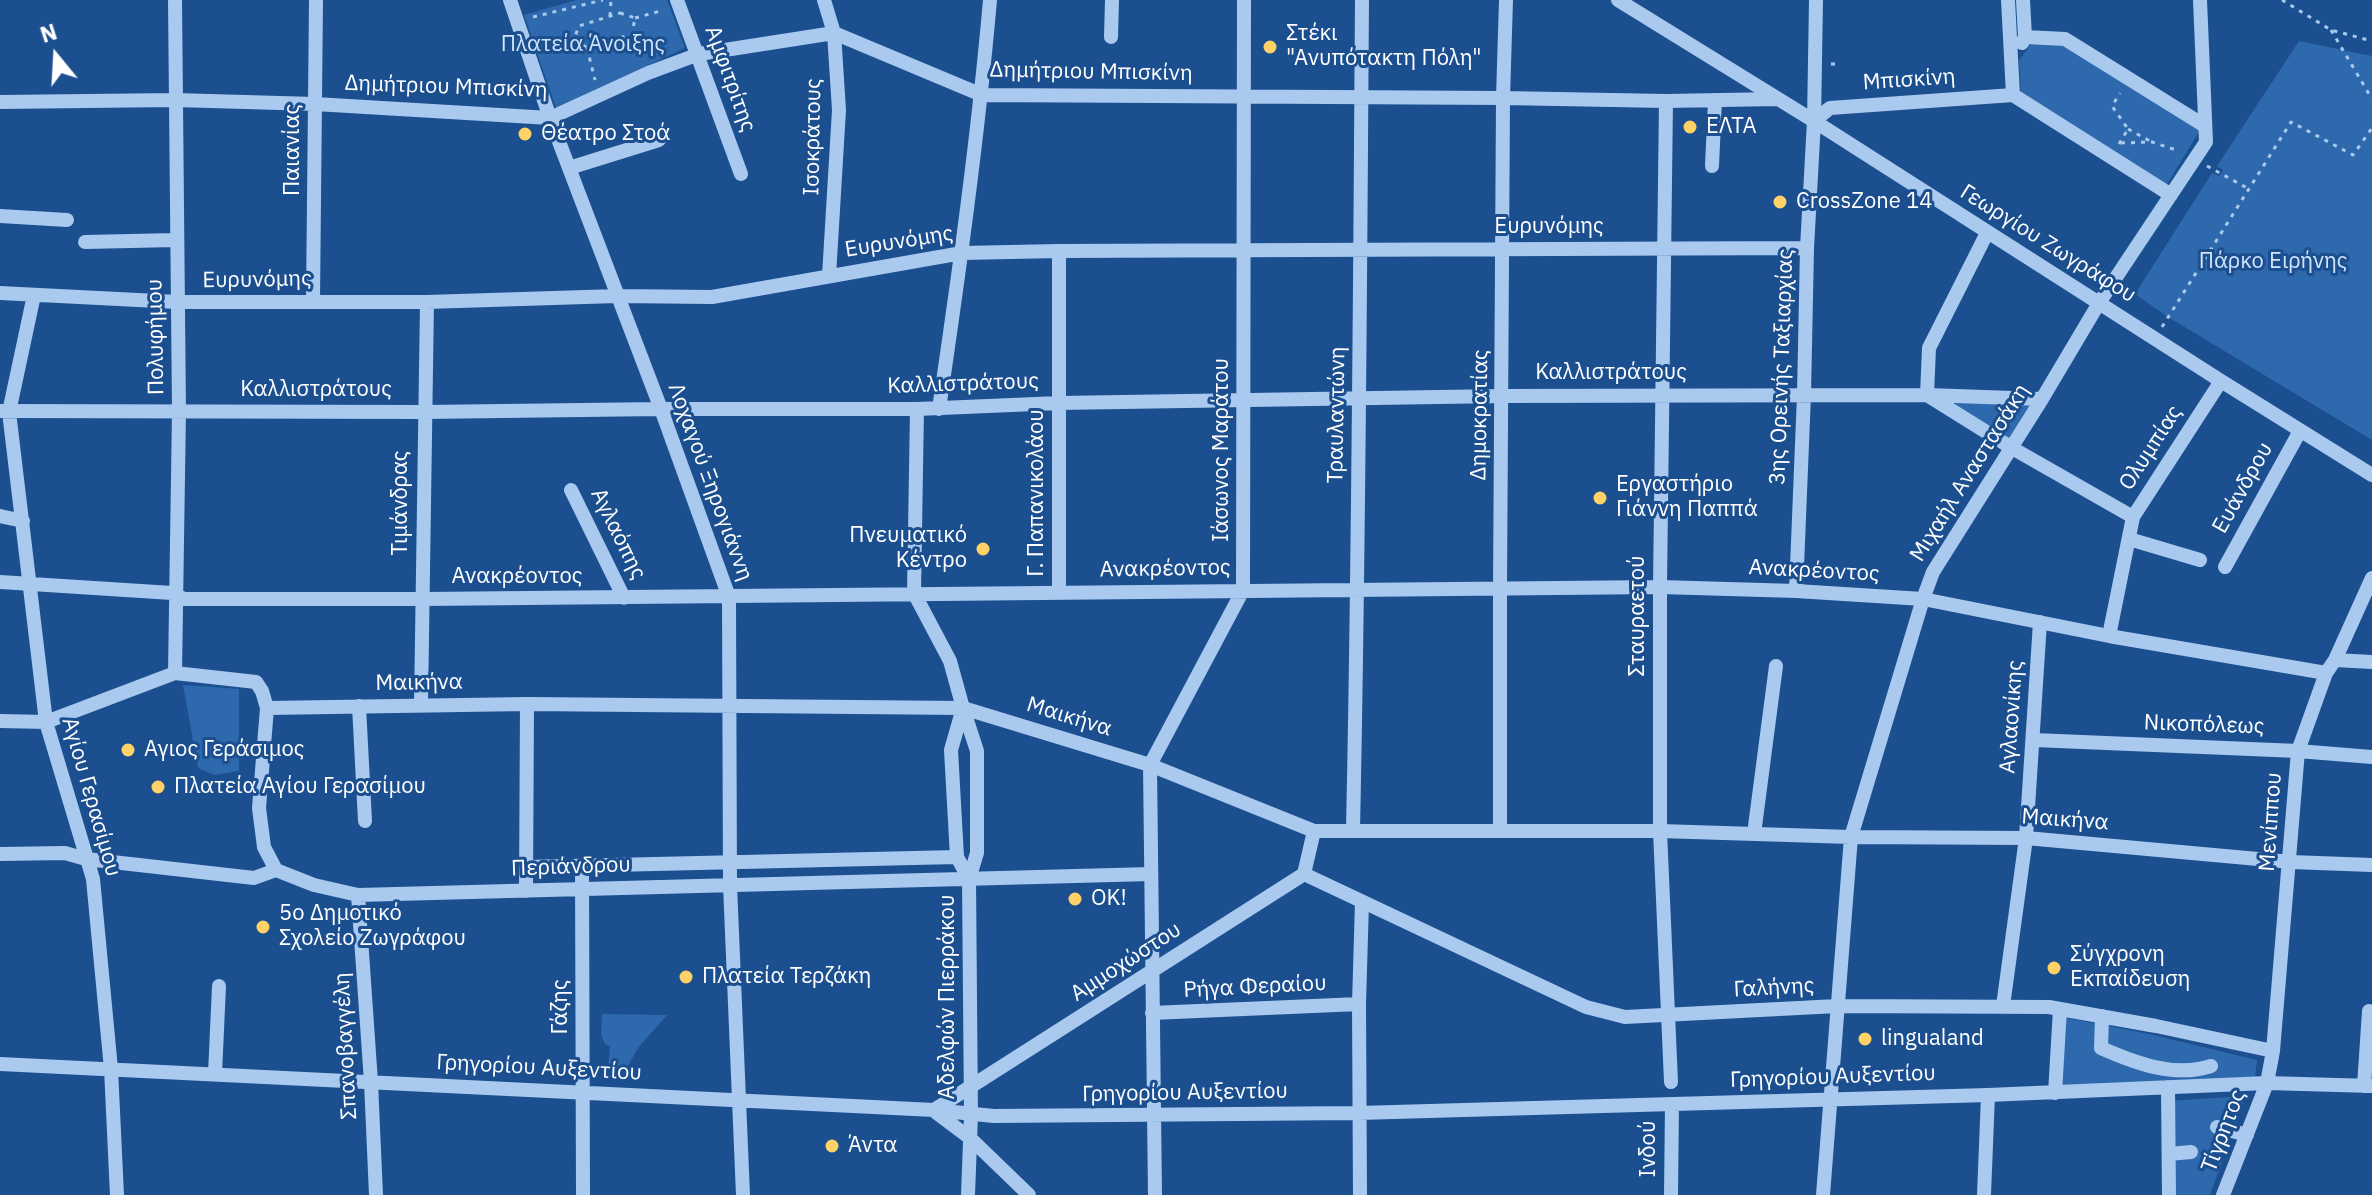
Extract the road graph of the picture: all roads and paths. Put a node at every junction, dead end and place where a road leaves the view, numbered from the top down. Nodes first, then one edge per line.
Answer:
1 (175, 0) edge
2 (316, 0) edge
3 (510, 0) edge
4 (603, 0) edge
5 (611, 0) edge
6 (824, 0) edge
7 (990, 0) edge
8 (1112, 0) edge
9 (1244, 0) edge
10 (1362, 0) edge
11 (1506, 0) edge
12 (1618, 0) edge
13 (1816, 0) edge
14 (2008, 0) edge
15 (2023, 0) edge
16 (2200, 0) edge
17 (2282, 0) edge
18 (678, 3) edge
19 (610, 16) junction
20 (635, 18) junction
21 (517, 21) junction
22 (2331, 30) junction
23 (834, 33) junction
24 (632, 34) junction
25 (1111, 37) dead end
26 (2025, 37) junction
27 (574, 39) junction
28 (2372, 41) edge
29 (587, 48) junction
30 (528, 53) junction
31 (699, 54) junction
32 (2011, 60) junction
33 (648, 73) junction
34 (2129, 79) junction
35 (599, 95) junction
36 (982, 95) junction
37 (2013, 95) junction
38 (1244, 96) junction
39 (1361, 96) junction
40 (1503, 98) junction
41 (1777, 99) junction
42 (2372, 99) edge
43 (175, 100) junction
44 (1715, 100) junction
45 (1666, 101) junction
46 (0, 102) edge
47 (315, 104) junction
48 (550, 118) junction
49 (1814, 121) junction
50 (2205, 126) junction
51 (2372, 128) edge
52 (2128, 129) junction
53 (659, 140) dead end
54 (2152, 142) junction
55 (2195, 159) junction
56 (1712, 166) dead end
57 (569, 168) junction
58 (2221, 173) dead end
59 (741, 174) dead end
60 (2249, 189) junction
61 (2171, 195) junction
62 (0, 216) edge
63 (67, 220) dead end
64 (1987, 233) junction
65 (176, 240) junction
66 (85, 242) dead end
67 (1664, 248) junction
68 (1807, 248) junction
69 (1362, 250) junction
70 (1503, 250) junction
71 (1059, 251) junction
72 (1245, 252) junction
73 (962, 253) junction
74 (829, 276) junction
75 (0, 293) edge
76 (34, 295) junction
77 (617, 296) junction
78 (313, 301) junction
79 (177, 302) junction
80 (427, 302) junction
81 (2099, 303) junction
82 (2168, 317) dead end
83 (2221, 381) junction
84 (1663, 395) junction
85 (1804, 395) junction
86 (1927, 395) junction
87 (1502, 396) junction
88 (1245, 399) junction
89 (1358, 399) junction
90 (2042, 399) junction
91 (1059, 403) junction
92 (661, 409) junction
93 (917, 409) junction
94 (939, 409) junction
95 (179, 411) junction
96 (5, 412) edge
97 (424, 412) junction
98 (2300, 431) junction
99 (2012, 448) junction
100 (2372, 475) edge
101 (571, 490) dead end
102 (0, 516) edge
103 (2133, 517) junction
104 (23, 521) junction
105 (2129, 539) junction
106 (2200, 560) dead end
107 (2225, 567) dead end
108 (2372, 578) edge
109 (0, 582) edge
110 (31, 585) junction
111 (1660, 587) junction
112 (1500, 589) junction
113 (1243, 590) junction
114 (1358, 590) junction
115 (1796, 591) junction
116 (1059, 592) junction
117 (914, 593) junction
118 (177, 596) junction
119 (729, 597) junction
120 (624, 598) junction
121 (423, 599) junction
122 (1923, 599) junction
123 (2040, 622) junction
124 (2109, 636) junction
125 (2335, 660) junction
126 (2372, 662) edge
127 (1776, 666) dead end
128 (175, 673) junction
129 (2326, 673) junction
130 (527, 704) junction
131 (421, 705) junction
132 (359, 706) junction
133 (728, 706) junction
134 (267, 708) junction
135 (963, 708) junction
136 (0, 721) edge
137 (46, 722) junction
138 (2034, 740) junction
139 (2298, 751) junction
140 (2372, 757) edge
141 (1150, 765) junction
142 (365, 821) dead end
143 (1353, 829) junction
144 (1500, 830) junction
145 (1314, 831) junction
146 (1660, 831) junction
147 (1754, 834) junction
148 (1851, 837) junction
149 (2026, 838) junction
150 (0, 854) edge
151 (957, 857) junction
152 (86, 859) junction
153 (2291, 862) junction
154 (730, 864) junction
155 (2372, 865) edge
156 (582, 866) junction
157 (526, 867) junction
158 (276, 870) junction
159 (1151, 874) junction
160 (1304, 874) junction
161 (969, 879) junction
162 (730, 885) junction
163 (583, 889) junction
164 (526, 891) junction
165 (358, 895) junction
166 (1362, 902) junction
167 (1151, 972) junction
168 (219, 986) dead end
169 (1359, 1004) junction
170 (1837, 1006) junction
171 (2003, 1006) junction
172 (2060, 1009) junction
173 (2369, 1011) dead end
174 (1152, 1013) junction
175 (1668, 1015) junction
176 (2102, 1016) junction
177 (2213, 1038) junction
178 (2273, 1051) junction
179 (0, 1064) edge
180 (2211, 1066) junction
181 (111, 1069) junction
182 (215, 1074) junction
183 (371, 1082) junction
184 (1671, 1082) dead end
185 (2267, 1083) junction
186 (2209, 1086) junction
187 (2368, 1086) edge
188 (970, 1087) junction
189 (2168, 1087) junction
190 (582, 1092) junction
191 (2055, 1093) junction
192 (1988, 1095) junction
193 (1830, 1099) junction
194 (741, 1100) junction
195 (1672, 1104) junction
196 (934, 1110) junction
197 (1359, 1113) junction
198 (971, 1115) junction
199 (1152, 1116) junction
200 (2217, 1127) dead end
201 (2247, 1135) junction
202 (970, 1138) junction
203 (2191, 1152) dead end
204 (2169, 1154) junction
205 (117, 1195) edge
206 (376, 1195) edge
207 (583, 1195) edge
208 (743, 1195) edge
209 (968, 1195) edge
210 (1029, 1195) edge
211 (1155, 1195) edge
212 (1360, 1195) edge
213 (1671, 1195) edge
214 (1823, 1195) edge
215 (1984, 1195) edge
216 (2169, 1195) edge
217 (2223, 1195) edge

1 - 43 street, Πολυφήμου
2 - 47 street, Παιανίας
3 - 21 street, Λοχαγού Ξηρογιάννη
4 - 21 path
5 - 19 path
6 - 23 street, Ισοκράτους
7 - 36 street
8 - 25 street
9 - 38 street, Ιάσωνος Μαράτου
10 - 39 street, Τραυλαντώνη
11 - 40 street, Δημοκρατίας
12 - 41 street, Γεωργίου Ζωγράφου
13 - 49 street, 3ης Ορεινής Ταξιαρχίας
14 - 32 street
15 - 26 street
16 - 50 street, Μιχαήλ Αναστασάκη
17 - 22 path
18 - 20 path
18 - 31 street, Αμφιτρίτης
19 - 20 path
19 - 27 path
20 - 24 path
21 - 30 street, Λοχαγού Ξηρογιάννη
22 - 28 path
22 - 42 path
23 - 31 street, Δημήτριου Μπισκίνη
23 - 36 street, Δημήτριου Μπισκίνη
23 - 74 street, Ισοκράτους
24 - 29 path
24 - 33 path
26 - 32 street
26 - 34 street
27 - 29 path
27 - 30 path
29 - 35 path
30 - 48 street, Λοχαγού Ξηρογιάννη
31 - 33 street, Δημήτριου Μπισκίνη
31 - 59 street, Αμφιτρίτης
32 - 37 street
33 - 35 street, Δημήτριου Μπισκίνη
34 - 50 street
34 - 52 path
35 - 48 street, Δημήτριου Μπισκίνη
36 - 38 street, Δημήτριου Μπισκίνη
36 - 73 street
37 - 49 street, Μπισκίνη
37 - 61 street
38 - 39 street, Δημήτριου Μπισκίνη
38 - 72 street, Ιάσωνος Μαράτου
39 - 40 street, Δημήτριου Μπισκίνη
39 - 69 street, Τραυλαντώνη
40 - 45 street, Δημήτριου Μπισκίνη
40 - 70 street, Δημοκρατίας
41 - 44 street, Δημήτριου Μπισκίνη
41 - 49 street, Γεωργίου Ζωγράφου
43 - 46 street, Δημήτριου Μπισκίνη
43 - 47 street, Δημήτριου Μπισκίνη
43 - 65 street, Πολυφήμου
44 - 45 street, Δημήτριου Μπισκίνη
44 - 56 street
45 - 67 street, Σταυραετού
47 - 48 street, Δημήτριου Μπισκίνη
47 - 78 street, Παιανίας
48 - 57 street, Λοχαγού Ξηρογιάννη
49 - 64 street, Γεωργίου Ζωγράφου
49 - 68 street, 3ης Ορεινής Ταξιαρχίας
50 - 55 street, Μιχαήλ Αναστασάκη
51 - 60 path
52 - 54 path
52 - 54 path
53 - 57 street
54 - 55 path
55 - 61 street, Μιχαήλ Αναστασάκη
57 - 77 street, Λοχαγού Ξηρογιάννη
58 - 60 path
60 - 82 path
61 - 81 street, Μιχαήλ Αναστασάκη
62 - 63 street
64 - 81 street, Γεωργίου Ζωγράφου
64 - 86 street
65 - 66 street
65 - 79 street, Πολυφήμου
67 - 68 street, Ευρυνόμης
67 - 70 street, Ευρυνόμης
67 - 84 street, Σταυραετού
68 - 85 street, 3ης Ορεινής Ταξιαρχίας
69 - 70 street, Ευρυνόμης
69 - 72 street, Ευρυνόμης
69 - 89 street, Τραυλαντώνη
70 - 87 street, Δημοκρατίας
71 - 72 street, Ευρυνόμης
71 - 73 street, Ευρυνόμης
71 - 91 street, Γ. Παπανικολάου
72 - 88 street, Ιάσωνος Μαράτου
73 - 74 street, Ευρυνόμης
73 - 94 street
74 - 77 street, Ευρυνόμης
75 - 76 street, Ευρυνόμης
76 - 79 street, Ευρυνόμης
76 - 96 street, Αγίου Γερασίμου
77 - 80 street, Ευρυνόμης
77 - 92 street, Λοχαγού Ξηρογιάννη
78 - 79 street, Ευρυνόμης
78 - 80 street, Ευρυνόμης
79 - 95 street, Πολυφήμου
80 - 97 street, Τιμάνδρας
81 - 83 street, Γεωργίου Ζωγράφου
81 - 90 street, Μιχαήλ Αναστασάκη
83 - 98 street, Γεωργίου Ζωγράφου
83 - 103 street, Ολυμπίας
84 - 85 street, Καλλιστράτους
84 - 87 street, Καλλιστράτους
84 - 111 street, Σταυραετού
85 - 86 street, Καλλιστράτους
85 - 115 street, 3ης Ορεινής Ταξιαρχίας
86 - 90 street, Καλλιστράτους
86 - 99 street
87 - 89 street, Καλλιστράτους
87 - 112 street, Δημοκρατίας
88 - 89 street, Καλλιστράτους
88 - 91 street, Καλλιστράτους
88 - 113 street, Ιάσωνος Μαράτου
89 - 114 street, Τραυλαντώνη
90 - 99 street, Μιχαήλ Αναστασάκη
91 - 94 street, Καλλιστράτους
91 - 116 street, Γ. Παπανικολάου
92 - 93 street, Καλλιστράτους
92 - 97 street, Καλλιστράτους
92 - 119 street, Λοχαγού Ξηρογιάννη
93 - 94 street, Καλλιστράτους
93 - 117 street, Αδελφών Πιερράκου
95 - 96 street, Καλλιστράτους
95 - 97 street, Καλλιστράτους
95 - 118 street, Πολυφήμου
96 - 104 street, Αγίου Γερασίμου
97 - 121 street, Τιμάνδρας
98 - 100 street, Γεωργίου Ζωγράφου
98 - 107 street, Ευάνδρου
99 - 103 street
99 - 122 street, Μιχαήλ Αναστασάκη
101 - 120 street, Αγλαόπης
102 - 104 street
103 - 105 street, Ολυμπίας
104 - 110 street, Αγίου Γερασίμου
105 - 106 street
105 - 124 street, Ολυμπίας
108 - 125 street, Μενίππου
109 - 110 street, Ανακρέοντος
110 - 118 street, Ανακρέοντος
110 - 137 street, Αγίου Γερασίμου
111 - 112 street, Ανακρέοντος
111 - 115 street, Ανακρέοντος
111 - 146 street, Σταυραετού
112 - 114 street, Ανακρέοντος
112 - 144 street, Δημοκρατίας
113 - 114 street, Ανακρέοντος
113 - 116 street, Ανακρέοντος
113 - 141 street, Ιάσωνος Μαράτου
114 - 143 street, Τραυλαντώνη
115 - 122 street, Ανακρέοντος
116 - 117 street, Ανακρέοντος
117 - 119 street, Ανακρέοντος
117 - 135 street, Αδελφών Πιερράκου
118 - 121 street, Ανακρέοντος
118 - 128 street, Πολυφήμου
119 - 120 street, Ανακρέοντος
119 - 133 street, Λοχαγού Ξηρογιάννη
120 - 121 street, Ανακρέοντος
121 - 131 street, Τιμάνδρας
122 - 123 street, Ανακρέοντος
122 - 148 street, Μιχαήλ Αναστασάκη
123 - 124 street, Ανακρέοντος
123 - 138 street, Αγλαονίκης
124 - 129 street, Ανακρέοντος
125 - 126 street
125 - 129 street, Μενίππου
127 - 147 street
128 - 134 street
128 - 137 street
129 - 139 street, Μενίππου
130 - 131 street, Μαικήνα
130 - 133 street, Μαικήνα
130 - 157 street
131 - 132 street, Μαικήνα
132 - 134 street, Μαικήνα
132 - 142 street, Μαικήνα
133 - 135 street, Μαικήνα
133 - 154 street, Λοχαγού Ξηρογιάννη
134 - 158 street
135 - 141 street, Μαικήνα
135 - 151 street, Αδελφών Πιερράκου
135 - 161 street, Αδελφών Πιερράκου
136 - 137 street
137 - 152 street, Αγίου Γερασίμου
138 - 139 street, Νικοπόλεως
138 - 149 street, Αγλαονίκης
139 - 140 street, Νικοπόλεως
139 - 153 street, Μενίππου
141 - 145 street, Μαικήνα
141 - 159 street, Ιάσωνος Μαράτου
143 - 144 street, Μαικήνα
143 - 145 street, Μαικήνα
144 - 146 street, Μαικήνα
145 - 160 street
146 - 147 street, Μαικήνα
146 - 175 street, Σταυραετού
147 - 148 street, Μαικήνα
148 - 149 street, Μαικήνα
148 - 170 street, Μιχαήλ Αναστασάκη
149 - 153 street, Μαικήνα
149 - 171 street, Αγλαονίκης
150 - 152 street
151 - 154 street, Περιάνδρου
151 - 161 street, Αδελφών Πιερράκου
152 - 158 street
152 - 181 street, Αγίου Γερασίμου
153 - 155 street, Μαικήνα
153 - 178 street, Μενίππου
154 - 156 street, Περιάνδρου
154 - 162 street, Λοχαγού Ξηρογιάννη
156 - 157 street, Περιάνδρου
156 - 163 street, Γάζης
157 - 164 street
158 - 165 street, Περιάνδρου
159 - 161 street, Περιάνδρου
159 - 167 street, Ιάσωνος Μαράτου
160 - 166 street, Γαλήνης
160 - 167 street, Αμμοχώστου
161 - 162 street, Περιάνδρου
161 - 188 street, Αδελφών Πιερράκου
162 - 163 street, Περιάνδρου
162 - 194 street, Λοχαγού Ξηρογιάννη
163 - 164 street, Περιάνδρου
163 - 190 street, Γάζης
164 - 165 street, Περιάνδρου
165 - 183 street, Σπανοβαγγέλη
166 - 169 street
166 - 175 street, Γαλήνης
167 - 174 street, Ιάσωνος Μαράτου
167 - 188 street, Αμμοχώστου
168 - 182 street
169 - 174 street, Ρήγα Φεραίου
169 - 197 street
170 - 171 street, Γαλήνης
170 - 175 street, Γαλήνης
170 - 193 street, Μιχαήλ Αναστασάκη
171 - 172 street, Γαλήνης
172 - 176 street, Γαλήνης
172 - 191 street
173 - 187 street
174 - 199 street, Ιάσωνος Μαράτου
175 - 184 street, Σταυραετού
176 - 177 street, Γαλήνης
176 - 180 street
177 - 178 street, Γαλήνης
177 - 180 street
178 - 185 street, Μενίππου
179 - 181 street, Γρηγορίου Αυξεντίου
180 - 186 street
181 - 182 street, Γρηγορίου Αυξεντίου
181 - 205 street, Αγίου Γερασίμου
182 - 183 street, Γρηγορίου Αυξεντίου
183 - 190 street, Γρηγορίου Αυξεντίου
183 - 206 street, Σπανοβαγγέλη
185 - 186 street, Γρηγορίου Αυξεντίου
185 - 187 street, Γρηγορίου Αυξεντίου
185 - 201 street, Τίγρητος
186 - 189 street, Γρηγορίου Αυξεντίου
188 - 196 street, Αμμοχώστου
188 - 198 street, Αδελφών Πιερράκου
189 - 191 street, Γρηγορίου Αυξεντίου
189 - 204 street
190 - 194 street, Γρηγορίου Αυξεντίου
190 - 207 street, Γάζης
191 - 192 street, Γρηγορίου Αυξεντίου
192 - 193 street, Γρηγορίου Αυξεντίου
192 - 215 street
193 - 195 street, Γρηγορίου Αυξεντίου
193 - 214 street, Μιχαήλ Αναστασάκη
194 - 196 street, Γρηγορίου Αυξεντίου
194 - 208 street, Λοχαγού Ξηρογιάννη
195 - 197 street, Γρηγορίου Αυξεντίου
195 - 213 street, Ινδού
196 - 198 street, Γρηγορίου Αυξεντίου
196 - 202 street
197 - 199 street, Γρηγορίου Αυξεντίου
197 - 212 street
198 - 199 street, Γρηγορίου Αυξεντίου
198 - 202 street, Αδελφών Πιερράκου
199 - 211 street, Ιάσωνος Μαράτου
200 - 201 street
201 - 217 street, Τίγρητος
202 - 209 street, Αδελφών Πιερράκου
202 - 210 street
203 - 204 street
204 - 216 street

